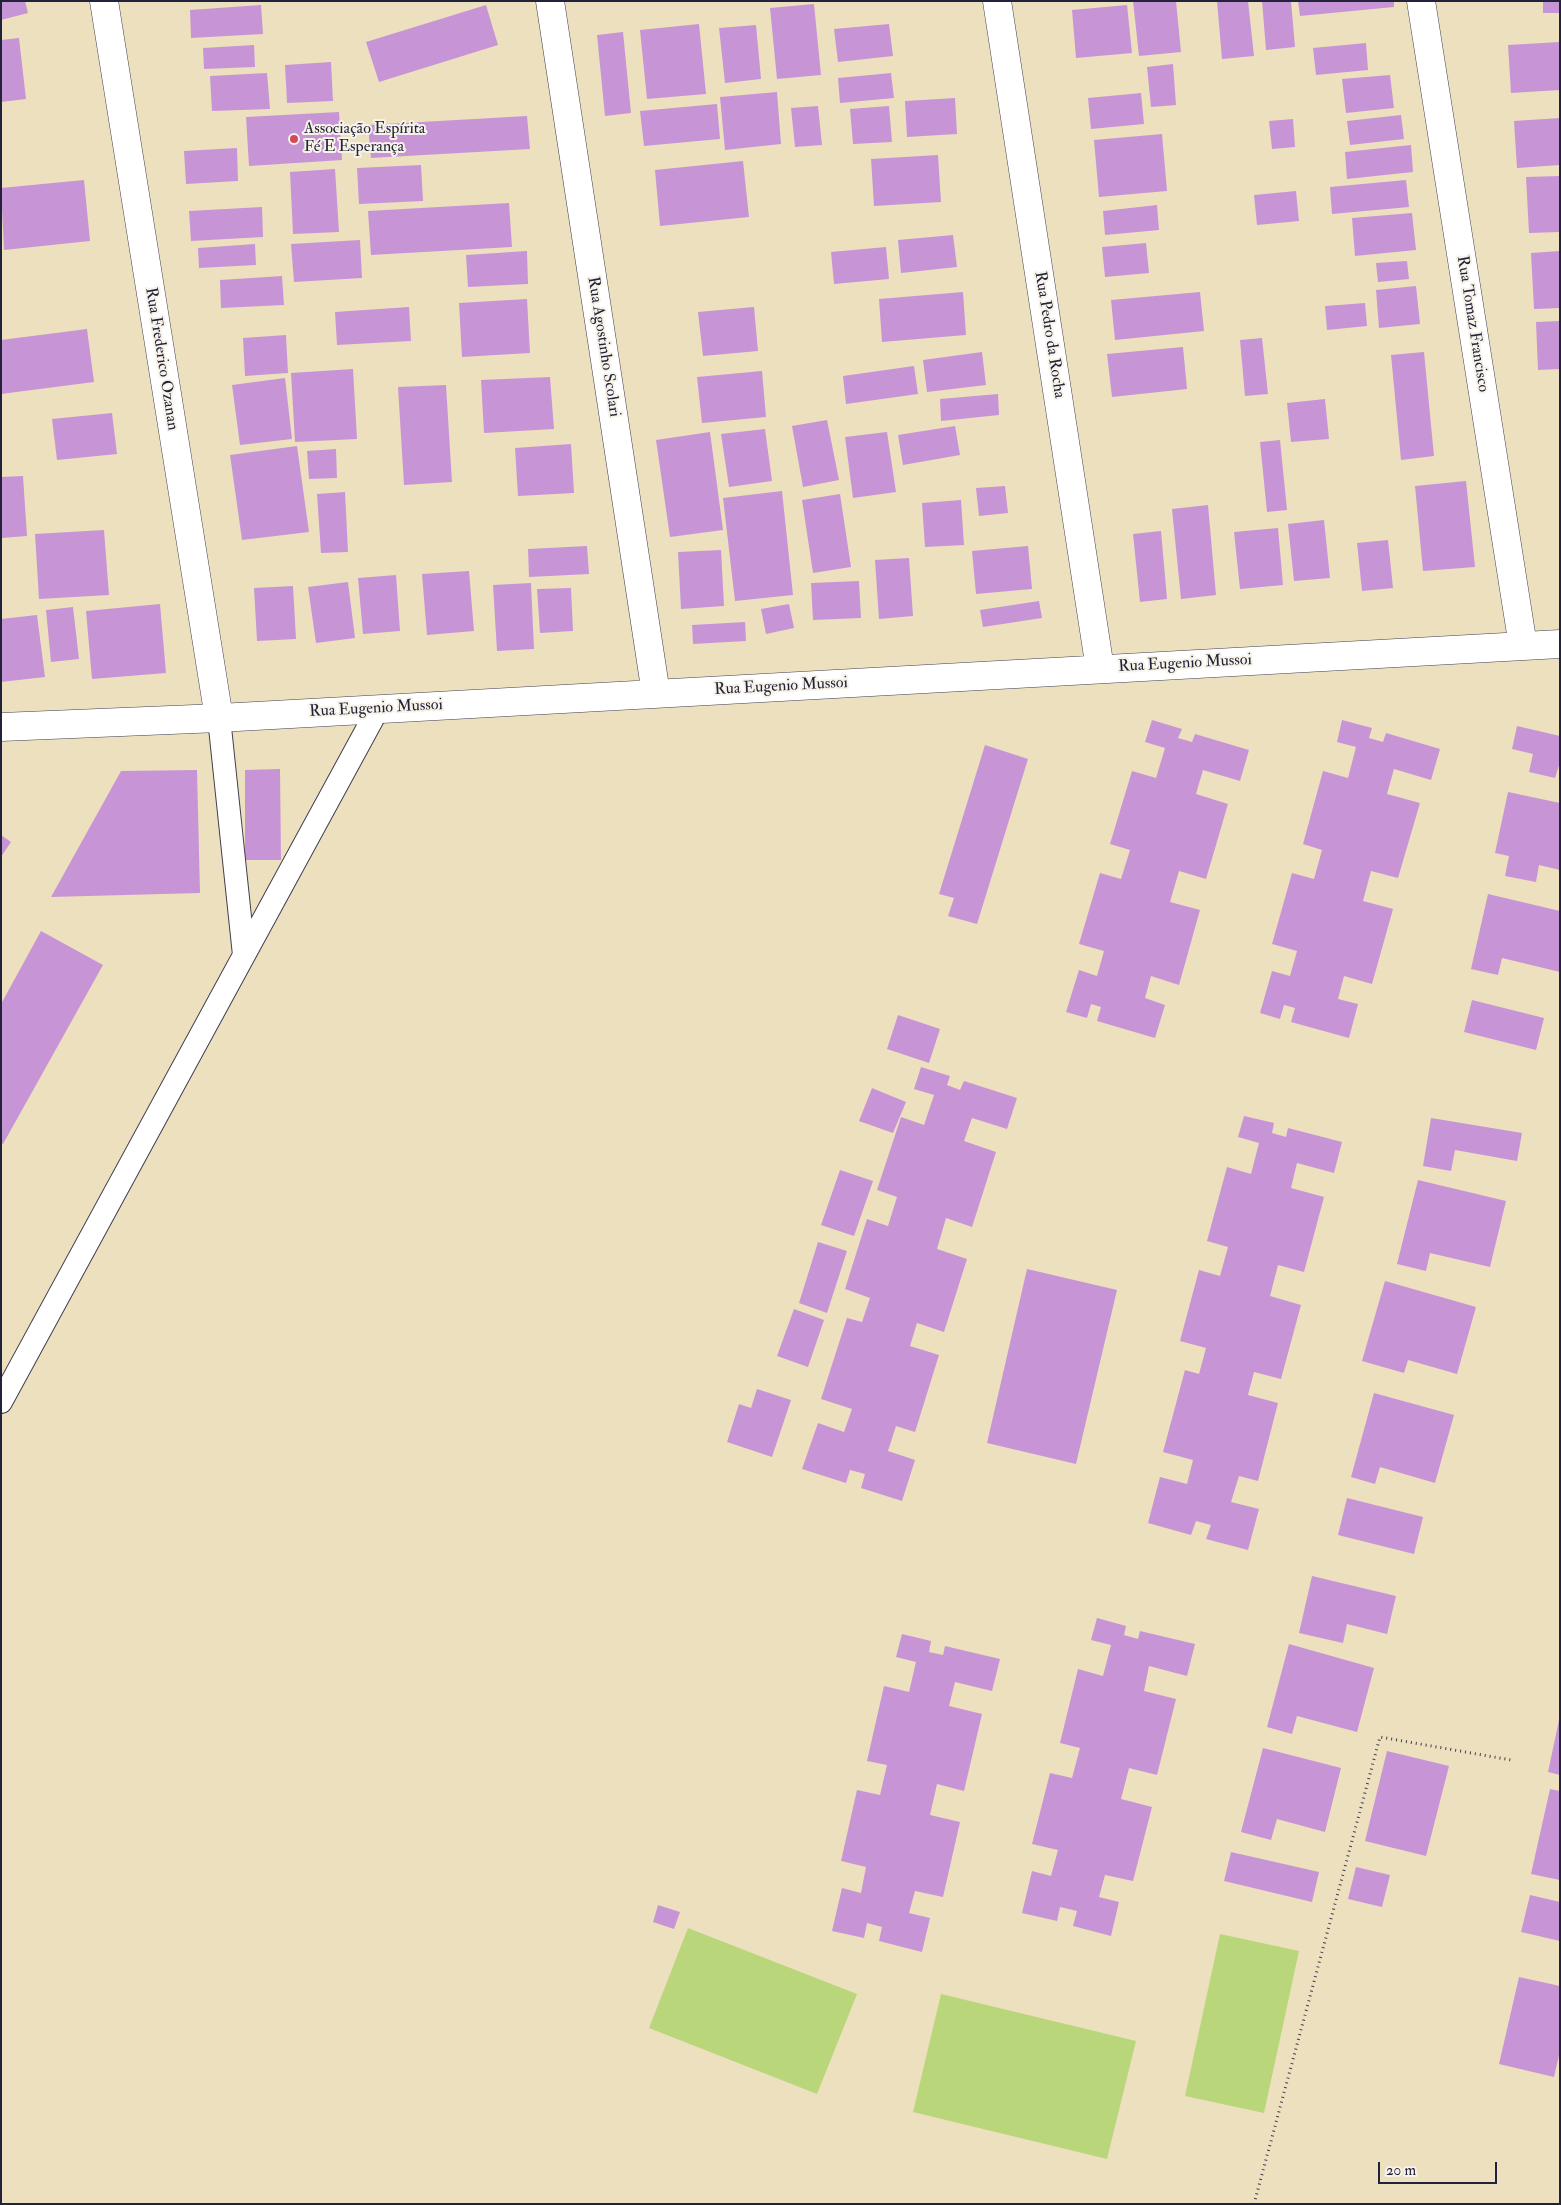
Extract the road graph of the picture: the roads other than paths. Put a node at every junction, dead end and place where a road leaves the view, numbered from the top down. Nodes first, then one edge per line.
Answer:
1 (104, 1) edge
2 (550, 1) edge
3 (998, 1) edge
4 (1421, 1) edge
5 (1560, 644) edge
6 (1523, 646) junction
7 (1100, 669) junction
8 (656, 694) junction
9 (378, 709) junction
10 (219, 718) junction
11 (1, 727) edge
12 (244, 955) junction
13 (1, 1402) edge

1 - 10 street, Rua Frederico Ozanan
2 - 8 street, Rua Agostinho Scolari
3 - 7 street, Rua Pedro da Rocha
4 - 6 street, Rua Tomaz Francisco
5 - 6 street, Rua Eugenio Mussoi
6 - 7 street, Rua Eugenio Mussoi
7 - 8 street, Rua Eugenio Mussoi
8 - 9 street, Rua Eugenio Mussoi
9 - 10 street, Rua Eugenio Mussoi
9 - 12 lane
10 - 11 street, Rua Eugenio Mussoi
10 - 12 lane
12 - 13 lane

